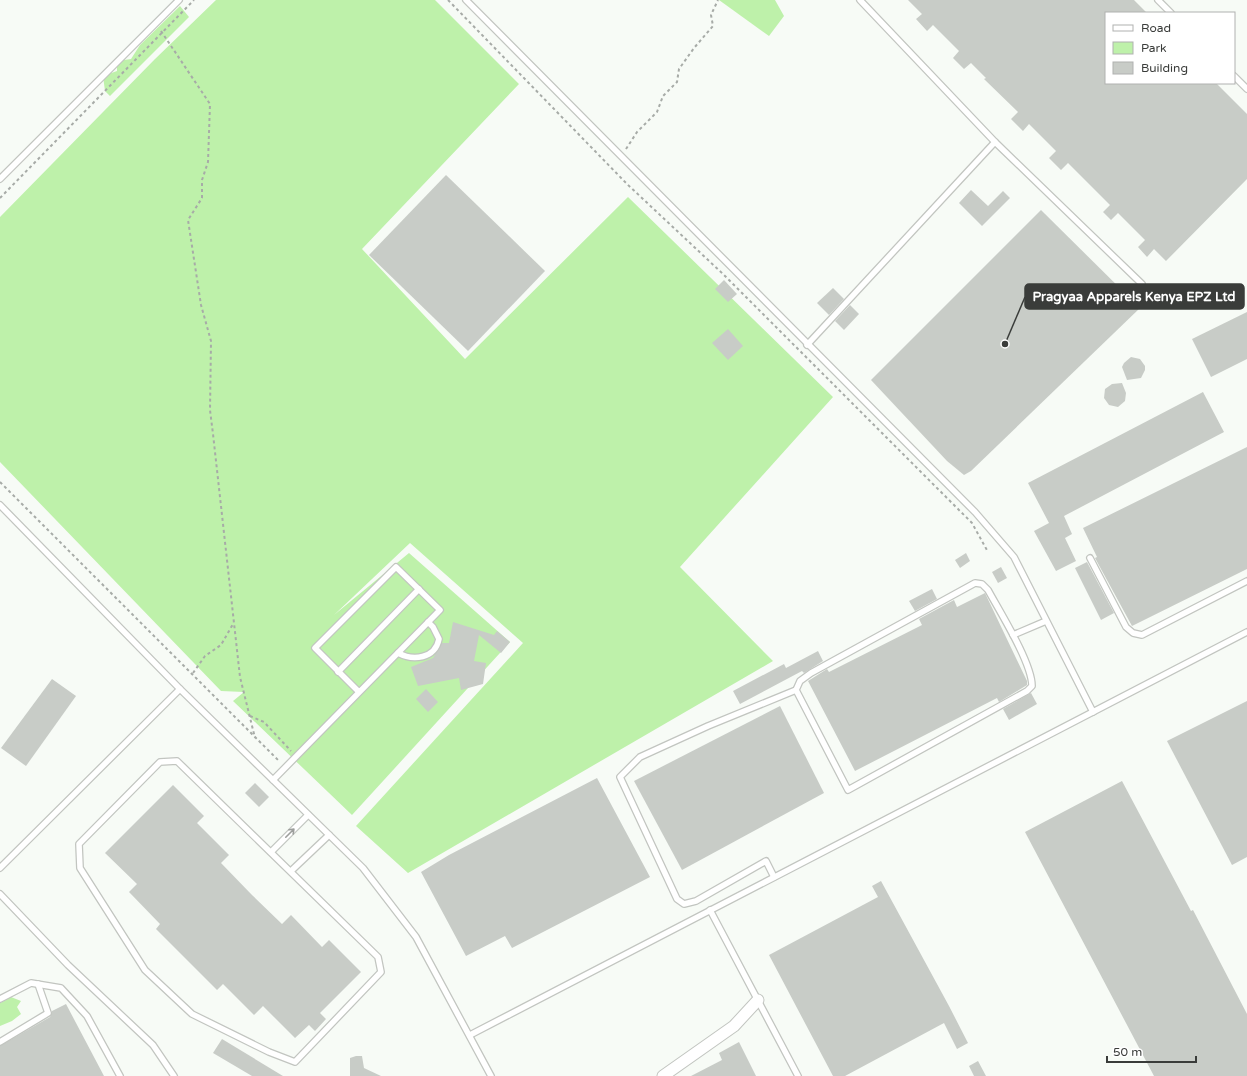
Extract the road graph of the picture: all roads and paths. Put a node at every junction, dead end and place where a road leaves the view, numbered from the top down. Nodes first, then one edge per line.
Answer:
1 (179, 0) edge
2 (194, 0) edge
3 (448, 0) edge
4 (466, 0) edge
5 (718, 0) edge
6 (860, 0) edge
7 (1158, 0) edge
8 (1170, 12) edge
9 (155, 23) junction
10 (162, 33) junction
11 (1235, 77) edge
12 (1247, 89) edge
13 (995, 142) junction
14 (620, 156) junction
15 (0, 179) edge
16 (0, 198) edge
17 (1142, 284) dead end
18 (807, 344) junction
19 (0, 482) edge
20 (0, 505) edge
21 (988, 552) dead end
22 (1090, 558) dead end
23 (1247, 581) edge
24 (419, 589) junction
25 (1046, 620) junction
26 (428, 622) junction
27 (234, 623) junction
28 (1247, 632) edge
29 (1013, 635) junction
30 (398, 653) junction
31 (338, 672) junction
32 (193, 673) junction
33 (180, 689) junction
34 (796, 690) junction
35 (359, 692) junction
36 (1093, 712) junction
37 (250, 716) junction
38 (254, 737) junction
39 (296, 756) junction
40 (285, 767) junction
41 (273, 780) junction
42 (308, 815) junction
43 (329, 835) junction
44 (271, 852) junction
45 (0, 868) edge
46 (291, 871) junction
47 (774, 877) junction
48 (0, 894) edge
49 (710, 910) junction
50 (38, 984) junction
51 (0, 999) edge
52 (758, 1000) junction
53 (470, 1035) junction
54 (0, 1042) edge
55 (120, 1076) edge
56 (174, 1076) edge
57 (491, 1076) edge
58 (663, 1076) edge
59 (798, 1076) edge

1 - 9 lane
2 - 10 path
3 - 21 path
4 - 14 lane
5 - 14 path
6 - 13 lane
7 - 8 lane
9 - 10 path
9 - 15 lane
10 - 16 path
10 - 27 path
11 - 12 lane
13 - 17 lane
13 - 18 lane
14 - 18 lane
18 - 25 lane
19 - 32 path
20 - 33 lane
22 - 23 lane
24 - 26 lane
24 - 31 lane
24 - 31 lane
25 - 29 lane
25 - 36 lane
26 - 30 lane
26 - 30 lane
27 - 32 path
27 - 37 path
28 - 36 lane
29 - 34 lane
29 - 34 lane
30 - 35 lane
31 - 35 lane
32 - 38 path
33 - 41 lane
33 - 45 lane
34 - 47 lane
35 - 39 lane
36 - 47 lane
37 - 38 path
37 - 39 path
38 - 40 path
39 - 40 lane
40 - 41 lane
41 - 42 lane
42 - 43 lane
44 -> 42 lane
43 - 46 lane
43 - 53 lane
44 - 46 lane
44 - 46 lane
47 - 49 lane
48 - 56 lane
49 - 52 lane
49 - 53 lane
50 - 51 lane
50 - 54 lane
50 - 55 lane
52 - 58 street
52 - 59 lane
53 - 57 lane

